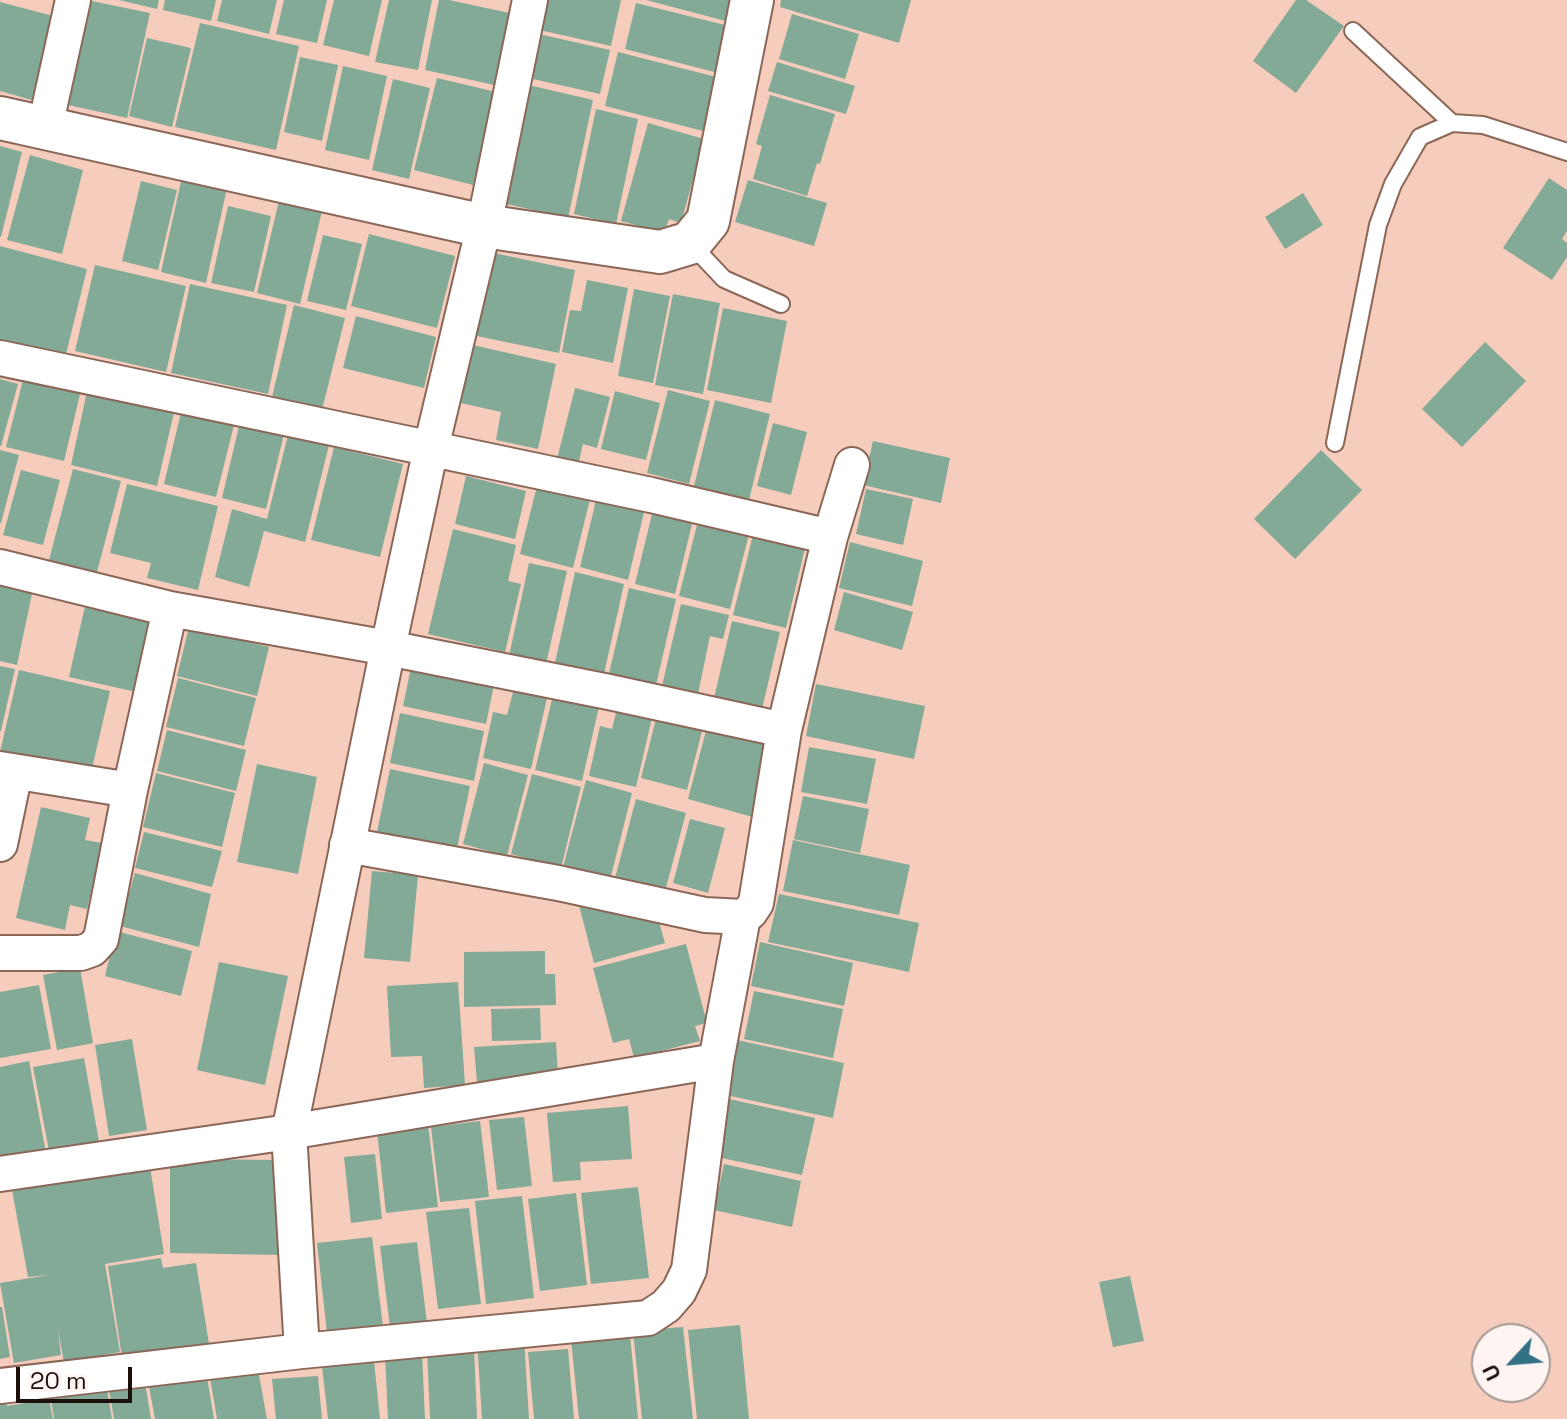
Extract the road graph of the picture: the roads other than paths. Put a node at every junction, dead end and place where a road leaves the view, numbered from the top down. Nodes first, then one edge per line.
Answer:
1 (73, 0) edge
2 (752, 0) edge
3 (526, 1) edge
4 (1353, 31) dead end
5 (0, 118) edge
6 (1452, 123) junction
7 (45, 127) junction
8 (1567, 152) edge
9 (484, 226) junction
10 (690, 243) junction
11 (781, 304) dead end
12 (0, 358) edge
13 (1335, 443) dead end
14 (431, 448) junction
15 (852, 465) dead end
16 (830, 537) junction
17 (0, 567) edge
18 (170, 609) junction
19 (388, 648) junction
20 (784, 730) junction
21 (8, 770) edge
22 (130, 790) junction
23 (0, 844) edge
24 (347, 845) junction
25 (743, 917) junction
26 (0, 953) edge
27 (716, 1061) junction
28 (289, 1132) junction
29 (0, 1174) edge
30 (302, 1351) junction
31 (0, 1386) edge

1 - 7 street
2 - 10 street
3 - 9 street
4 - 6 lane
5 - 7 street
6 - 8 lane
6 - 13 lane
7 - 9 street
9 - 10 street
9 - 14 street
10 - 11 lane
12 - 14 street
14 - 16 street
14 - 19 street
15 - 16 street
16 - 20 street
17 - 18 street
18 - 19 street
18 - 22 street
19 - 20 street
19 - 24 street
20 - 25 street
21 - 22 street
21 - 23 street
22 - 26 street
24 - 25 street
24 - 28 street
25 - 27 street
27 - 28 street
27 - 30 street
28 - 29 street
28 - 30 street
30 - 31 street

